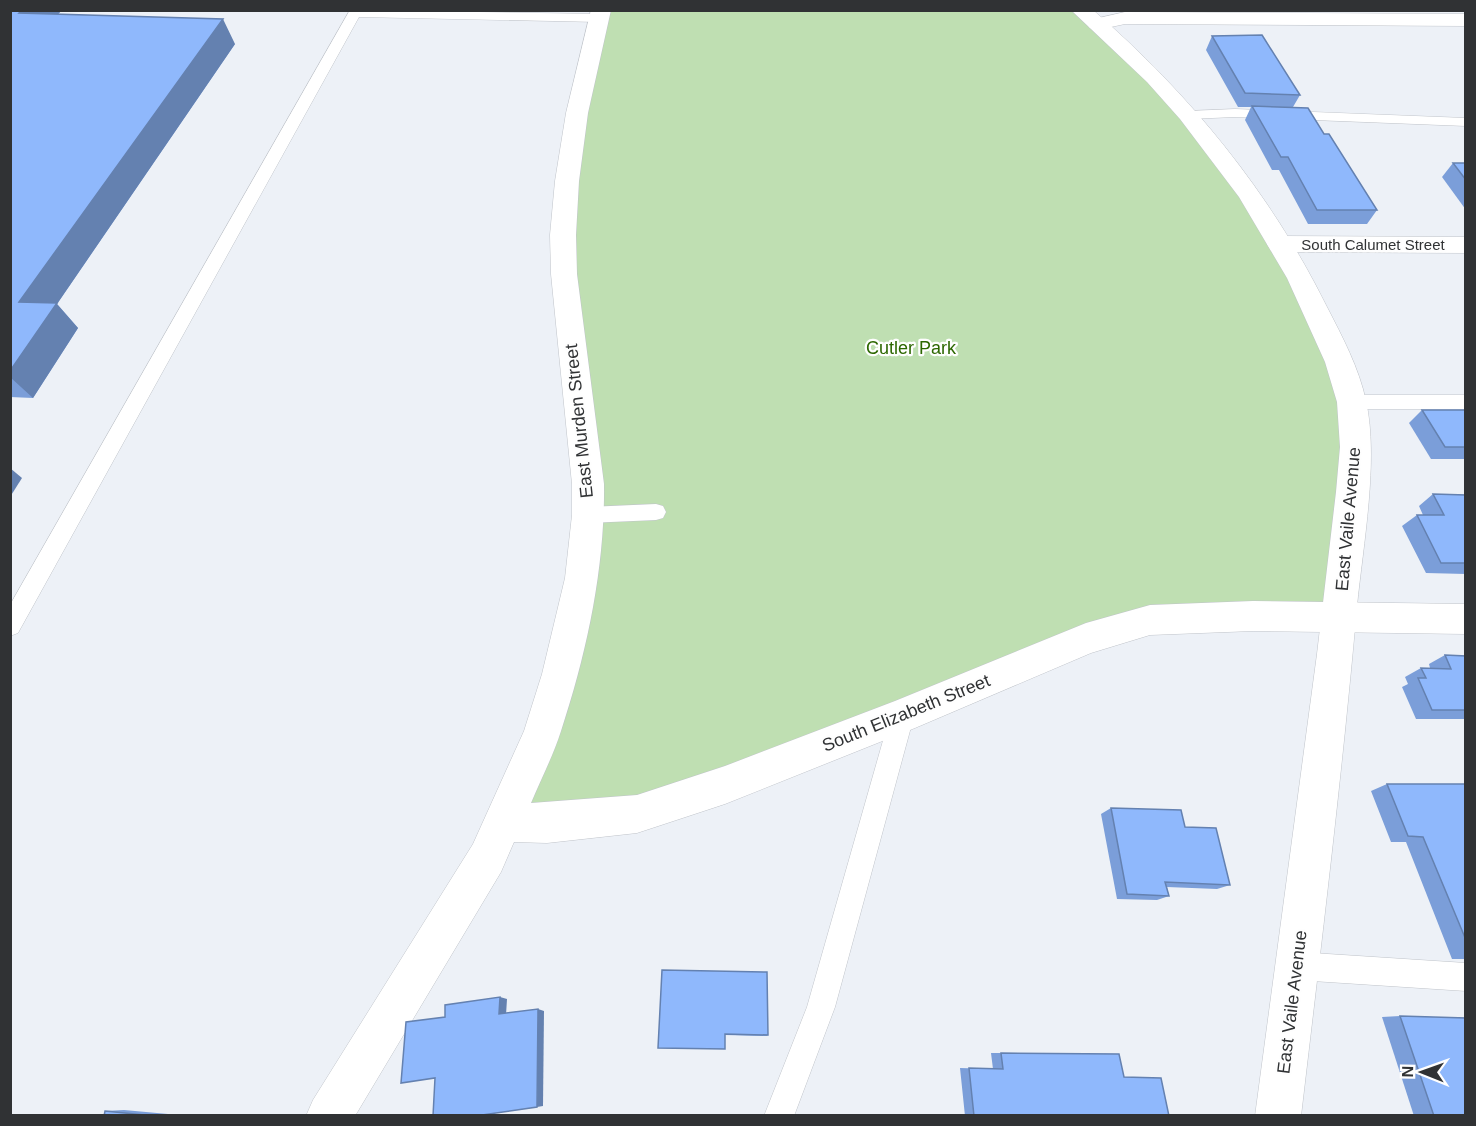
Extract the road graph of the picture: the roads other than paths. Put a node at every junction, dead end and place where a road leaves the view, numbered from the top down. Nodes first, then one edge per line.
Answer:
1 (600, 14) edge
2 (1245, 15) edge
3 (1089, 17) edge
4 (1466, 20) edge
5 (1189, 115) junction
6 (1466, 122) edge
7 (1280, 244) junction
8 (1466, 245) edge
9 (1352, 402) junction
10 (1466, 402) edge
11 (656, 512) dead end
12 (588, 515) junction
13 (1339, 617) junction
14 (1466, 619) edge
15 (10, 626) edge
16 (902, 716) junction
17 (503, 822) junction
18 (1297, 966) junction
19 (1466, 977) edge
20 (329, 1116) edge
21 (779, 1116) edge
22 (1278, 1116) edge

1 - 12 street, East Murden Street
1 - 15 lane
2 - 3 street
2 - 4 street
3 - 5 street, East Vaile Avenue
5 - 6 lane
5 - 7 street, East Vaile Avenue
7 - 8 street, South Calumet Street
7 - 9 street, East Vaile Avenue
9 - 10 lane
9 - 13 street, East Vaile Avenue
11 - 12 lane
12 - 17 street, East Murden Street
13 - 14 street, South Elizabeth Street
13 - 16 street, South Elizabeth Street
13 - 18 street, East Vaile Avenue
16 - 17 street, South Elizabeth Street
16 - 21 lane
17 - 20 street
18 - 19 lane
18 - 22 street, East Vaile Avenue

